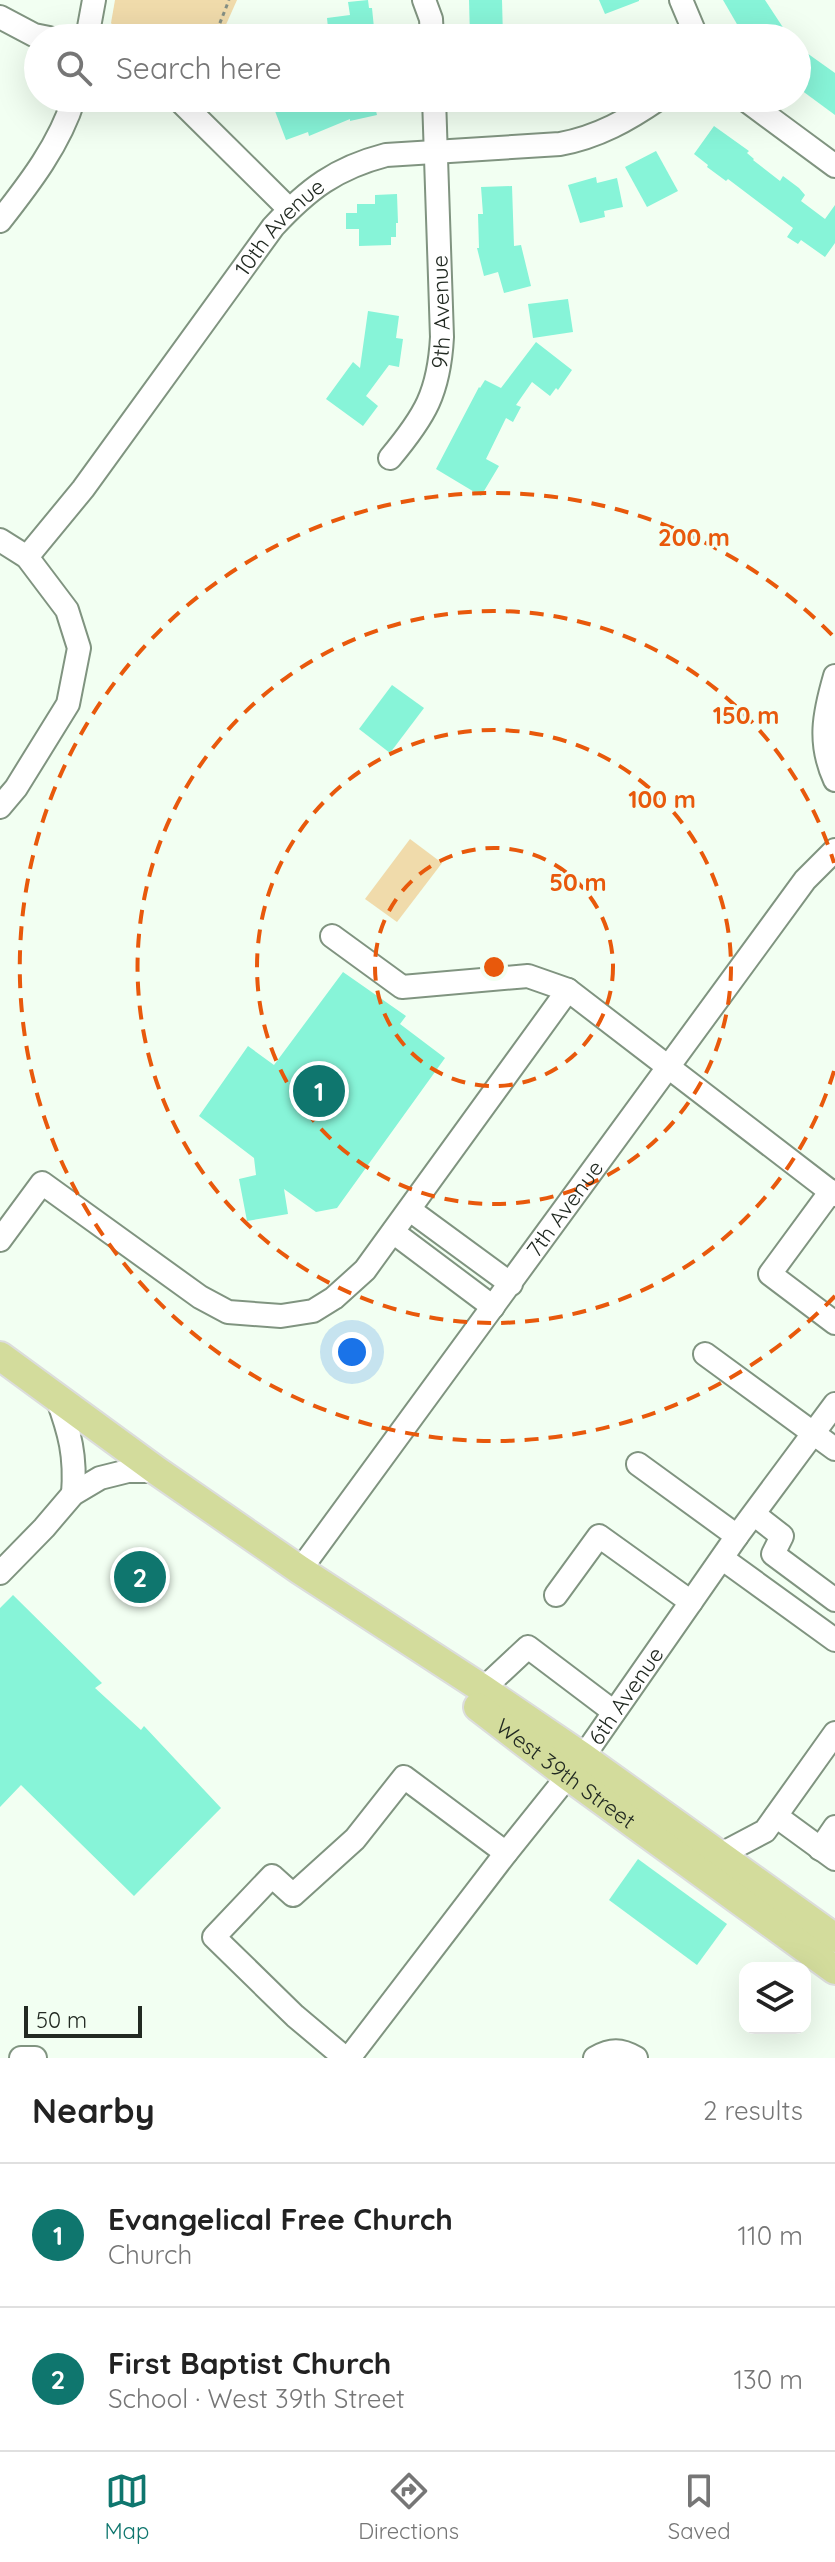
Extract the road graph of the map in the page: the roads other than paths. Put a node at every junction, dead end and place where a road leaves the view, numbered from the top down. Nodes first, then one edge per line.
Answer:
1 (94, 0) edge
2 (424, 0) edge
3 (681, 0) edge
4 (0, 17) edge
5 (90, 24) edge
6 (431, 24) edge
7 (691, 24) edge
8 (24, 30) edge
9 (69, 112) edge
10 (191, 112) edge
11 (434, 112) edge
12 (638, 112) edge
13 (762, 112) edge
14 (435, 150) junction
15 (835, 166) edge
16 (289, 209) junction
17 (0, 221) edge
18 (390, 458) dead end
19 (0, 540) edge
20 (27, 557) junction
21 (835, 676) edge
22 (835, 780) edge
23 (0, 807) edge
24 (835, 850) edge
25 (332, 936) dead end
26 (568, 990) junction
27 (670, 1067) junction
28 (833, 1193) edge
29 (410, 1210) junction
30 (393, 1232) junction
31 (0, 1240) edge
32 (511, 1284) junction
33 (493, 1307) junction
34 (835, 1323) edge
35 (705, 1354) dead end
36 (0, 1356) edge
37 (57, 1398) junction
38 (835, 1404) edge
39 (814, 1433) junction
40 (835, 1449) edge
41 (638, 1464) dead end
42 (157, 1471) junction
43 (73, 1494) junction
44 (755, 1515) junction
45 (737, 1536) junction
46 (723, 1559) junction
47 (300, 1570) junction
48 (0, 1573) edge
49 (556, 1595) dead end
50 (835, 1600) edge
51 (691, 1602) junction
52 (835, 1640) edge
53 (483, 1689) junction
54 (614, 1712) junction
55 (835, 1733) edge
56 (575, 1766) junction
57 (776, 1816) junction
58 (835, 1827) edge
59 (506, 1853) junction
60 (828, 1854) edge
61 (722, 1857) junction
62 (835, 1938) edge
63 (835, 1970) edge
64 (21, 2058) edge
65 (35, 2058) edge
66 (347, 2058) edge
67 (595, 2058) edge
68 (636, 2058) edge

1 - 5 street
2 - 6 street
3 - 7 street
4 - 8 street
9 - 17 street
10 - 16 street
11 - 14 street, 9th Avenue
12 - 14 street, 10th Avenue
13 - 15 street
14 - 16 street, 10th Avenue
14 - 18 street, 9th Avenue
16 - 20 street, 10th Avenue
19 - 20 street
20 - 23 street
21 - 22 street
24 - 27 street, 7th Avenue
25 - 26 street
26 - 27 street
26 - 29 street
27 - 28 street
27 - 32 street, 7th Avenue
28 - 34 street
29 - 30 street
29 - 32 street
30 - 31 street
30 - 33 street
32 - 33 street, 7th Avenue
33 - 47 street, 7th Avenue
35 - 39 street
36 - 37 main road, West 39th Street
37 - 42 main road, West 39th Street
37 - 43 street
38 - 39 street, 6th Avenue
39 - 40 street
39 - 44 street, 6th Avenue
41 - 45 street
42 - 43 street
42 - 47 main road, West 39th Street
43 - 48 street
44 - 45 street, 6th Avenue
44 - 50 street
45 - 46 street, 6th Avenue
46 - 51 street, 6th Avenue
46 - 52 street
47 - 53 main road, West 39th Street
47 - 56 main road, West 39th Street
49 - 51 street
51 - 54 street, 6th Avenue
53 - 54 street
53 - 56 main road, West 39th Street
54 - 56 street, 6th Avenue
55 - 57 street
56 - 59 street, 6th Avenue
56 - 61 main road, West 39th Street
56 - 63 main road, West 39th Street
57 - 60 street
57 - 61 street
58 - 60 street
59 - 66 street, 6th Avenue
59 - 66 street
61 - 62 main road, West 39th Street
64 - 65 street
67 - 68 street

